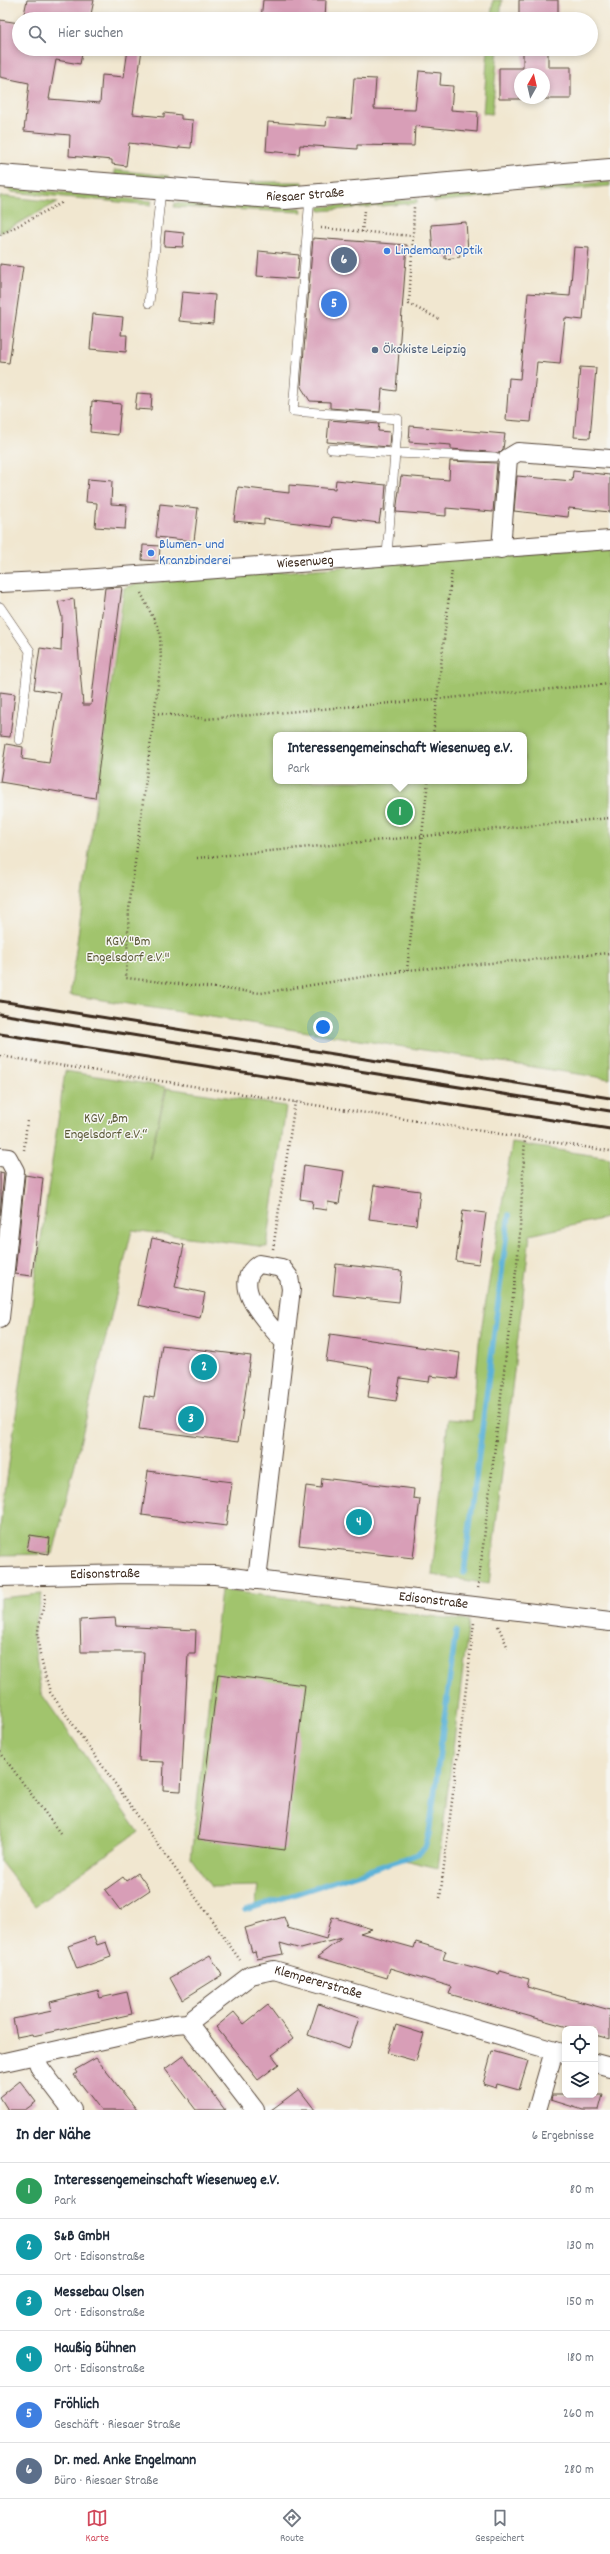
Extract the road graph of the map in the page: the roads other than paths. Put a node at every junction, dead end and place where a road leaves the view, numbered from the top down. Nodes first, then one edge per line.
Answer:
1 (610, 170) edge
2 (0, 176) edge
3 (161, 190) junction
4 (310, 197) junction
5 (149, 303) dead end
6 (331, 449) dead end
7 (395, 453) junction
8 (495, 457) dead end
9 (610, 459) edge
10 (610, 540) edge
11 (502, 549) junction
12 (387, 556) junction
13 (0, 583) edge
14 (0, 607) edge
15 (18, 740) dead end
16 (4, 1158) edge
17 (0, 1318) edge
18 (285, 1342) junction
19 (0, 1577) edge
20 (257, 1580) junction
21 (610, 1622) edge
22 (188, 2023) junction
23 (559, 2053) edge
24 (36, 2055) junction
25 (0, 2063) edge
26 (598, 2064) edge
27 (610, 2067) edge
28 (72, 2110) edge
29 (255, 2110) edge
30 (537, 2110) edge

1 - 4 main road, Riesaer Straße
2 - 3 main road, Riesaer Straße
3 - 4 main road, Riesaer Straße
3 - 5 lane
4 - 7 lane
6 - 7 lane
7 - 8 lane
7 - 12 lane
9 - 11 street
10 - 11 street, Wiesenweg
11 - 12 street, Wiesenweg
12 - 13 street, Wiesenweg
14 - 15 lane
16 - 17 street
18 - 18 street
18 - 20 street
19 - 20 street, Edisonstraße
20 - 21 street, Edisonstraße
22 - 23 street, Klempererstraße
22 - 24 street, Klempererstraße
22 - 29 street
23 - 30 street, Klempererstraße
24 - 25 street, Klempererstraße
24 - 28 street
26 - 27 street

